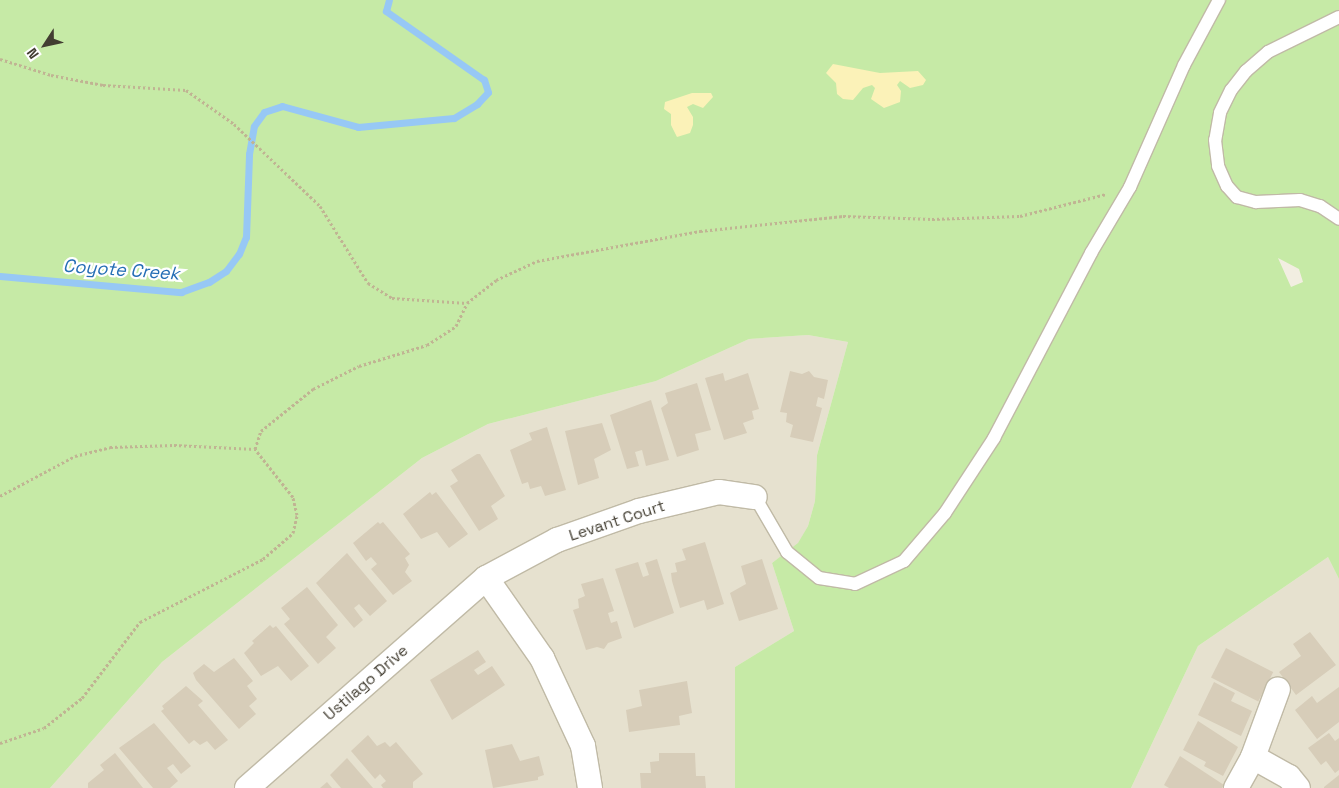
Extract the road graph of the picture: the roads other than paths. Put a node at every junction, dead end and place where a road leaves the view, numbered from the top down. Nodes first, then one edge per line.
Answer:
1 (1219, 0) edge
2 (1339, 17) edge
3 (1339, 219) edge
4 (755, 497) joint
5 (486, 578) junction
6 (1278, 689) dead end
7 (1253, 756) junction
8 (246, 788) edge
9 (590, 788) edge
10 (1236, 788) edge
11 (1298, 788) edge

1 - 4 lane
2 - 3 lane
4 - 5 street, Levant Court
5 - 8 street, Ustilago Drive
5 - 9 street
6 - 7 street
7 - 10 street
7 - 11 street

